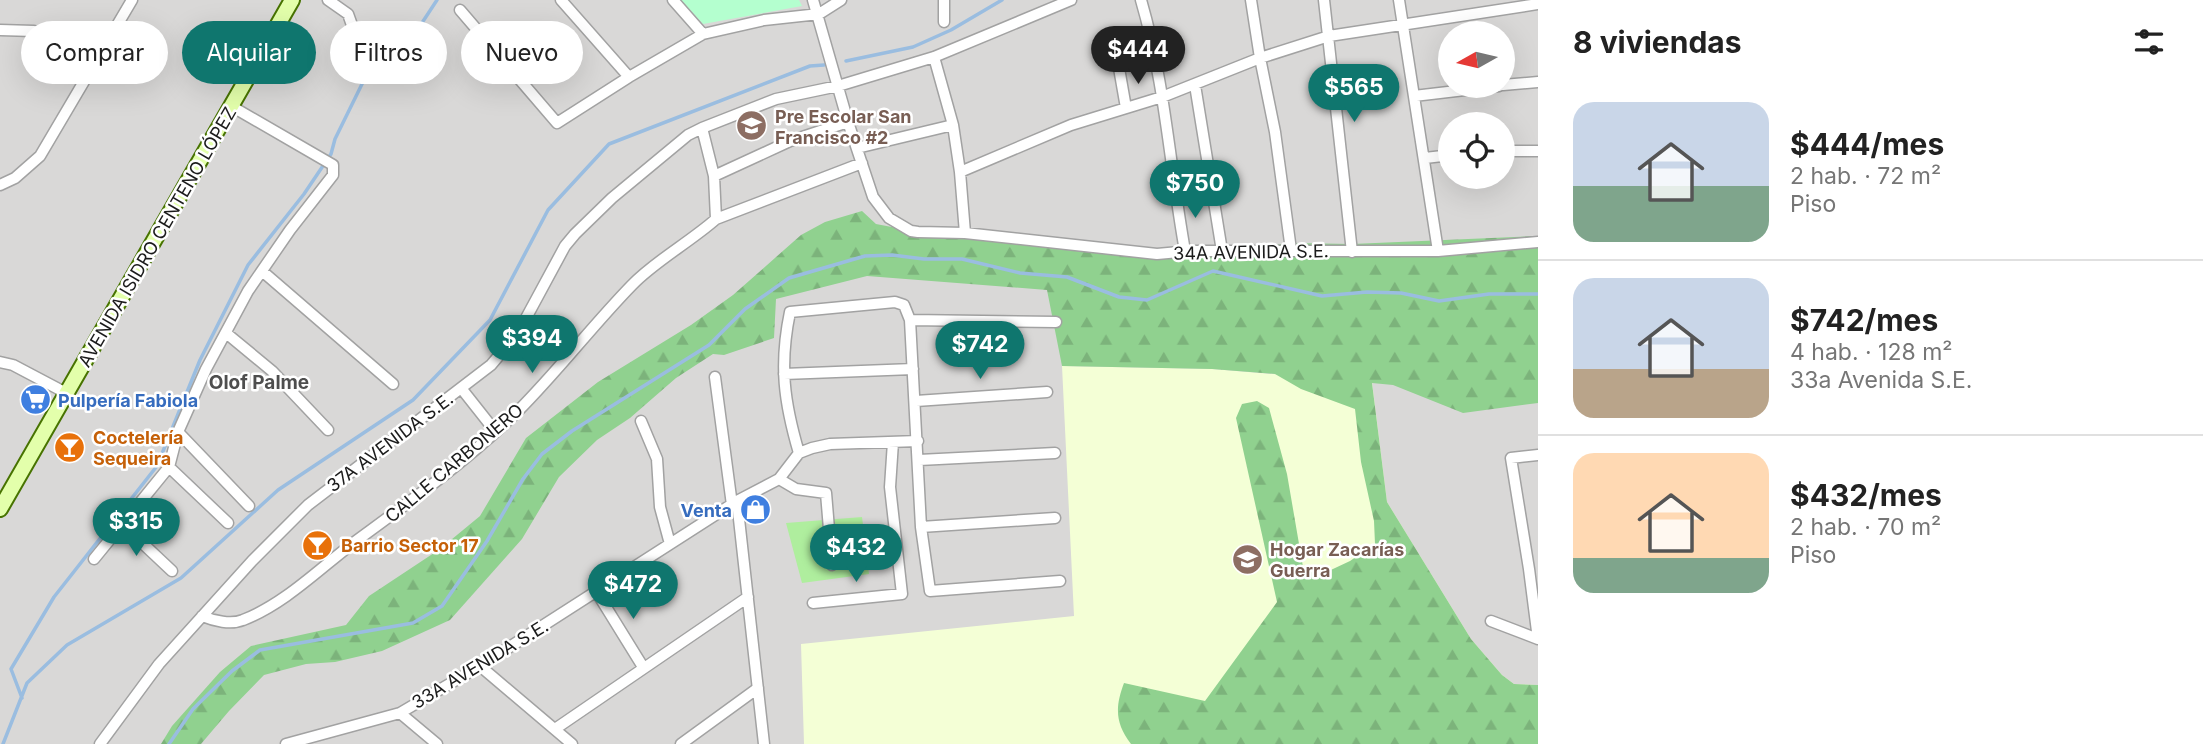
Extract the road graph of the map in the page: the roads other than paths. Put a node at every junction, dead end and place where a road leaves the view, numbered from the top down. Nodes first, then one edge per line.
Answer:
1 (132, 0) edge
2 (292, 0) edge
3 (328, 0) edge
4 (561, 0) edge
5 (673, 0) edge
6 (813, 0) edge
7 (841, 0) edge
8 (944, 0) edge
9 (1070, 0) edge
10 (1141, 0) edge
11 (1251, 0) edge
12 (1324, 0) edge
13 (1399, 0) edge
14 (1538, 3) edge
15 (460, 10) dead end
16 (819, 14) junction
17 (119, 21) edge
18 (352, 21) edge
19 (944, 22) dead end
20 (1402, 25) junction
21 (0, 30) edge
22 (21, 31) edge
23 (703, 34) junction
24 (1329, 36) junction
25 (934, 57) junction
26 (1260, 58) junction
27 (1119, 68) dead end
28 (629, 77) junction
29 (1538, 82) edge
30 (81, 84) edge
31 (1516, 84) edge
32 (1195, 85) junction
33 (838, 86) junction
34 (1438, 93) edge
35 (1414, 96) junction
36 (1162, 97) junction
37 (231, 106) junction
38 (1126, 108) junction
39 (848, 122) junction
40 (953, 125) junction
41 (702, 128) junction
42 (858, 148) junction
43 (1515, 151) edge
44 (1538, 151) edge
45 (1438, 156) edge
46 (1425, 158) junction
47 (862, 163) junction
48 (960, 172) junction
49 (714, 176) junction
50 (0, 185) edge
51 (716, 219) junction
52 (965, 233) junction
53 (1538, 242) edge
54 (1291, 250) junction
55 (1185, 251) junction
56 (1222, 251) junction
57 (1438, 251) junction
58 (1352, 252) junction
59 (262, 271) junction
60 (910, 320) junction
61 (1056, 322) dead end
62 (226, 333) junction
63 (0, 362) edge
64 (913, 369) junction
65 (784, 374) junction
66 (715, 377) dead end
67 (393, 384) dead end
68 (461, 388) junction
69 (1046, 391) dead end
70 (68, 394) junction
71 (916, 401) junction
72 (641, 421) dead end
73 (328, 430) dead end
74 (495, 431) junction
75 (178, 432) junction
76 (918, 441) junction
77 (893, 442) junction
78 (799, 453) junction
79 (1055, 453) dead end
80 (1538, 454) edge
81 (919, 460) junction
82 (169, 467) junction
83 (779, 479) junction
84 (734, 503) junction
85 (249, 506) dead end
86 (0, 509) edge
87 (1055, 517) dead end
88 (121, 523) junction
89 (228, 523) dead end
90 (921, 527) junction
91 (670, 544) junction
92 (94, 559) dead end
93 (832, 565) dead end
94 (1534, 568) edge
95 (172, 571) dead end
96 (1060, 582) dead end
97 (596, 592) junction
98 (748, 597) junction
99 (813, 603) dead end
100 (202, 616) junction
101 (1492, 621) dead end
102 (1538, 639) edge
103 (480, 666) junction
104 (643, 667) junction
105 (758, 688) junction
106 (400, 713) junction
107 (555, 729) junction
108 (100, 744) edge
109 (286, 744) edge
110 (437, 744) edge
111 (572, 744) edge
112 (681, 744) edge
113 (764, 744) edge

1 - 17 street
2 - 37 street, AVENIDA ISIDRO CENTENO LÓPEZ
3 - 18 street
4 - 28 street
5 - 23 street
6 - 16 street, 34A AVENIDA S.E.
7 - 16 street
8 - 19 street
9 - 25 street, 37A AVENIDA S.E.
10 - 36 street
11 - 26 street
12 - 24 street
13 - 20 street
14 - 20 street
15 - 28 street
16 - 23 street
16 - 33 street, 34A AVENIDA S.E.
20 - 24 street
20 - 35 street
21 - 22 street
23 - 28 street
24 - 26 street
24 - 58 street
25 - 33 street, 37A AVENIDA S.E.
25 - 40 street
26 - 32 street
26 - 54 street
27 - 38 street
29 - 31 street
30 - 50 street
32 - 36 street
32 - 56 street
33 - 39 street, 34A AVENIDA S.E.
33 - 41 street, 37A AVENIDA S.E.
34 - 35 street
35 - 46 street
36 - 38 street
36 - 55 street
37 - 59 street
37 - 70 street, AVENIDA ISIDRO CENTENO LÓPEZ
38 - 48 street
39 - 42 street, 34A AVENIDA S.E.
39 - 49 street
40 - 42 street
40 - 48 street
41 - 49 street
41 - 68 street, 37A AVENIDA S.E.
42 - 47 street, 34A AVENIDA S.E.
43 - 44 street
45 - 46 street
46 - 57 street
47 - 51 street, CALLE CARBONERO
47 - 52 street, 34A AVENIDA S.E.
48 - 52 street
49 - 51 street
51 - 74 street, CALLE CARBONERO
52 - 55 street, 34A AVENIDA S.E.
53 - 57 street, 34A AVENIDA S.E.
54 - 56 street, 34A AVENIDA S.E.
54 - 58 street, 34A AVENIDA S.E.
55 - 56 street, 34A AVENIDA S.E.
57 - 58 street, 34A AVENIDA S.E.
59 - 62 street
59 - 67 street
60 - 61 street
60 - 64 street
60 - 65 street
62 - 73 street
62 - 75 street
63 - 70 street
64 - 65 street
64 - 71 street
65 - 78 street
66 - 84 street
68 - 74 street
68 - 100 street, 37A AVENIDA S.E.
69 - 71 street
70 - 86 street, AVENIDA ISIDRO CENTENO LÓPEZ
71 - 76 street
72 - 91 street
74 - 100 street, CALLE CARBONERO
75 - 82 street
75 - 85 street
76 - 77 street
76 - 81 street
77 - 78 street
77 - 99 street
78 - 83 street, 33A AVENIDA S.E.
79 - 81 street
80 - 94 street
81 - 90 street
82 - 88 street
82 - 89 street
83 - 84 street, 33A AVENIDA S.E.
83 - 93 street
84 - 91 street, 33A AVENIDA S.E.
84 - 98 street
87 - 90 street
88 - 92 street
88 - 95 street
90 - 96 street
91 - 97 street, 33A AVENIDA S.E.
94 - 102 street
97 - 103 street, 33A AVENIDA S.E.
97 - 104 street
98 - 104 street
98 - 105 street
100 - 108 street, 37A AVENIDA S.E.
101 - 102 street
103 - 106 street, 33A AVENIDA S.E.
103 - 107 street
104 - 107 street
105 - 112 street
105 - 113 street
106 - 109 street, 33A AVENIDA S.E.
106 - 110 street
107 - 111 street

